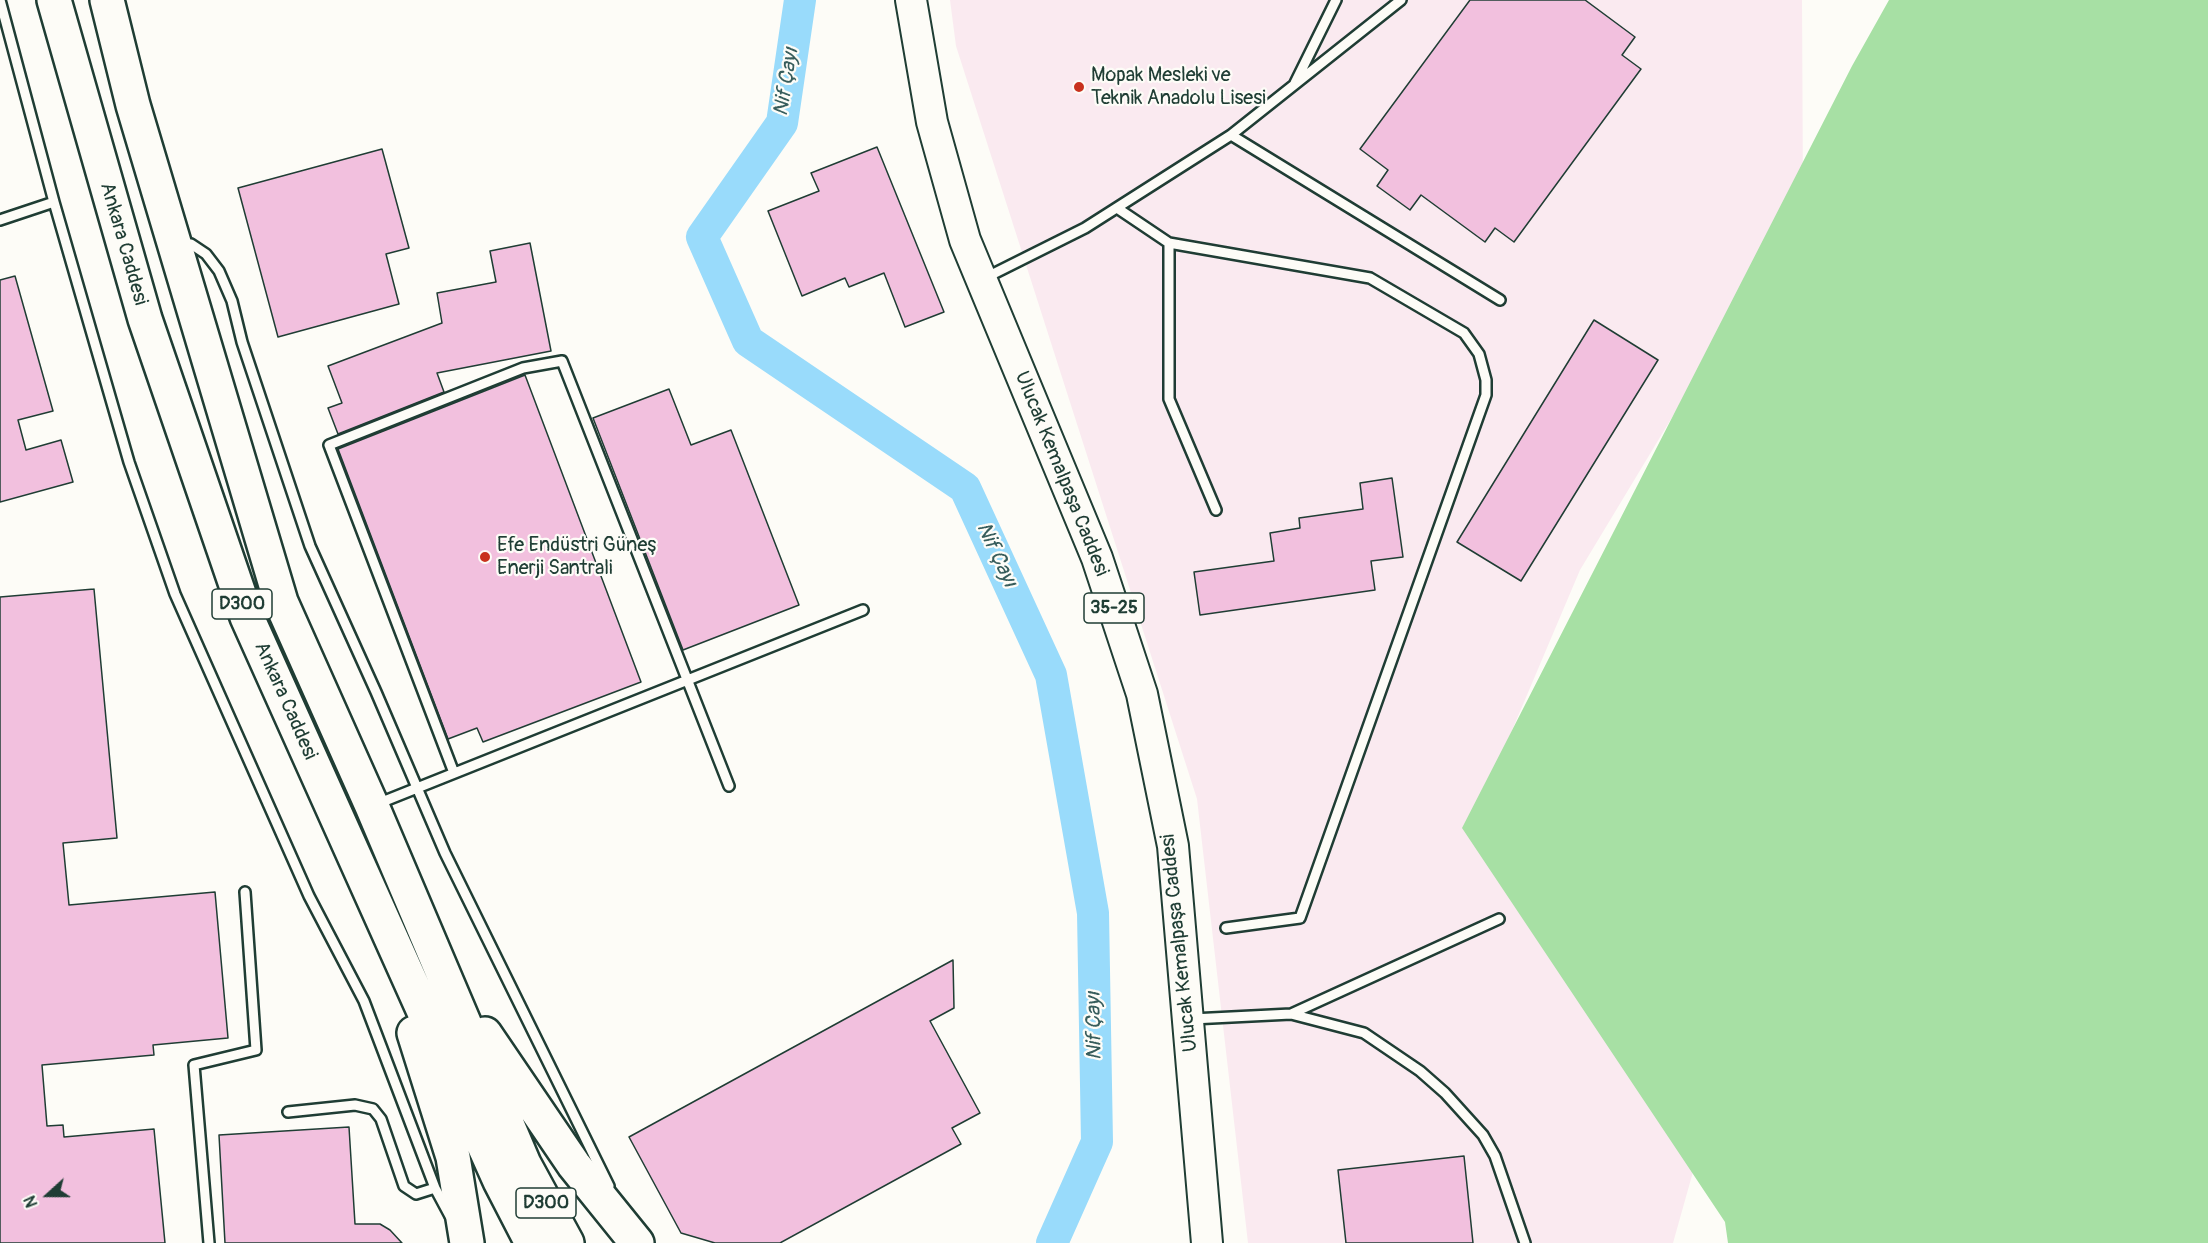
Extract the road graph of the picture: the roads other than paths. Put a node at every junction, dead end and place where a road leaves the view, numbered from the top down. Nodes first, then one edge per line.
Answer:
1 (0, 0) edge
2 (54, 0) edge
3 (107, 0) edge
4 (911, 0) edge
5 (1336, 0) edge
6 (1401, 0) edge
7 (1294, 86) junction
8 (1231, 135) junction
9 (54, 202) junction
10 (1117, 208) junction
11 (0, 220) edge
12 (1169, 243) junction
13 (175, 245) junction
14 (981, 280) junction
15 (1500, 300) dead end
16 (1216, 510) dead end
17 (863, 610) dead end
18 (687, 680) junction
19 (454, 773) junction
20 (729, 786) dead end
21 (417, 788) junction
22 (372, 806) junction
23 (366, 879) junction
24 (245, 892) dead end
25 (411, 899) junction
26 (1499, 919) dead end
27 (1226, 928) dead end
28 (1291, 1014) junction
29 (1188, 1020) junction
30 (288, 1112) dead end
31 (435, 1188) junction
32 (612, 1193) dead end
33 (617, 1203) dead end
34 (634, 1239) edge
35 (209, 1243) edge
36 (466, 1243) edge
37 (532, 1243) edge
38 (567, 1243) edge
39 (1207, 1243) edge
40 (1525, 1243) edge

1 - 9 lane
2 - 23 highway, Ankara Caddesi / D300
3 - 13 highway, Ankara Caddesi / D300
4 - 14 main road, Ulucak Kemalpaşa Caddesi / 35-25
5 - 7 lane
6 - 7 lane
7 - 8 lane
8 - 10 lane
8 - 15 lane
9 - 11 lane
9 - 31 lane
10 - 12 lane
10 - 14 lane
12 - 16 lane
12 - 27 lane
13 - 21 lane
13 - 22 highway, Ankara Caddesi / D300
14 - 29 main road, Ulucak Kemalpaşa Caddesi / 35-25
17 - 18 lane
18 - 19 lane
18 - 19 lane
18 - 20 lane
19 - 21 lane
21 - 22 lane
21 - 32 lane
22 - 25 highway, Ankara Caddesi / D300
23 - 36 highway
23 - 37 highway, Ankara Caddesi / D300
24 - 35 lane
25 - 34 highway
25 - 38 highway, Ankara Caddesi / D300
26 - 28 lane
28 - 29 lane
28 - 40 lane
29 - 39 main road, Ulucak Kemalpaşa Caddesi / 35-25
30 - 31 lane
31 - 36 lane
33 - 34 lane

